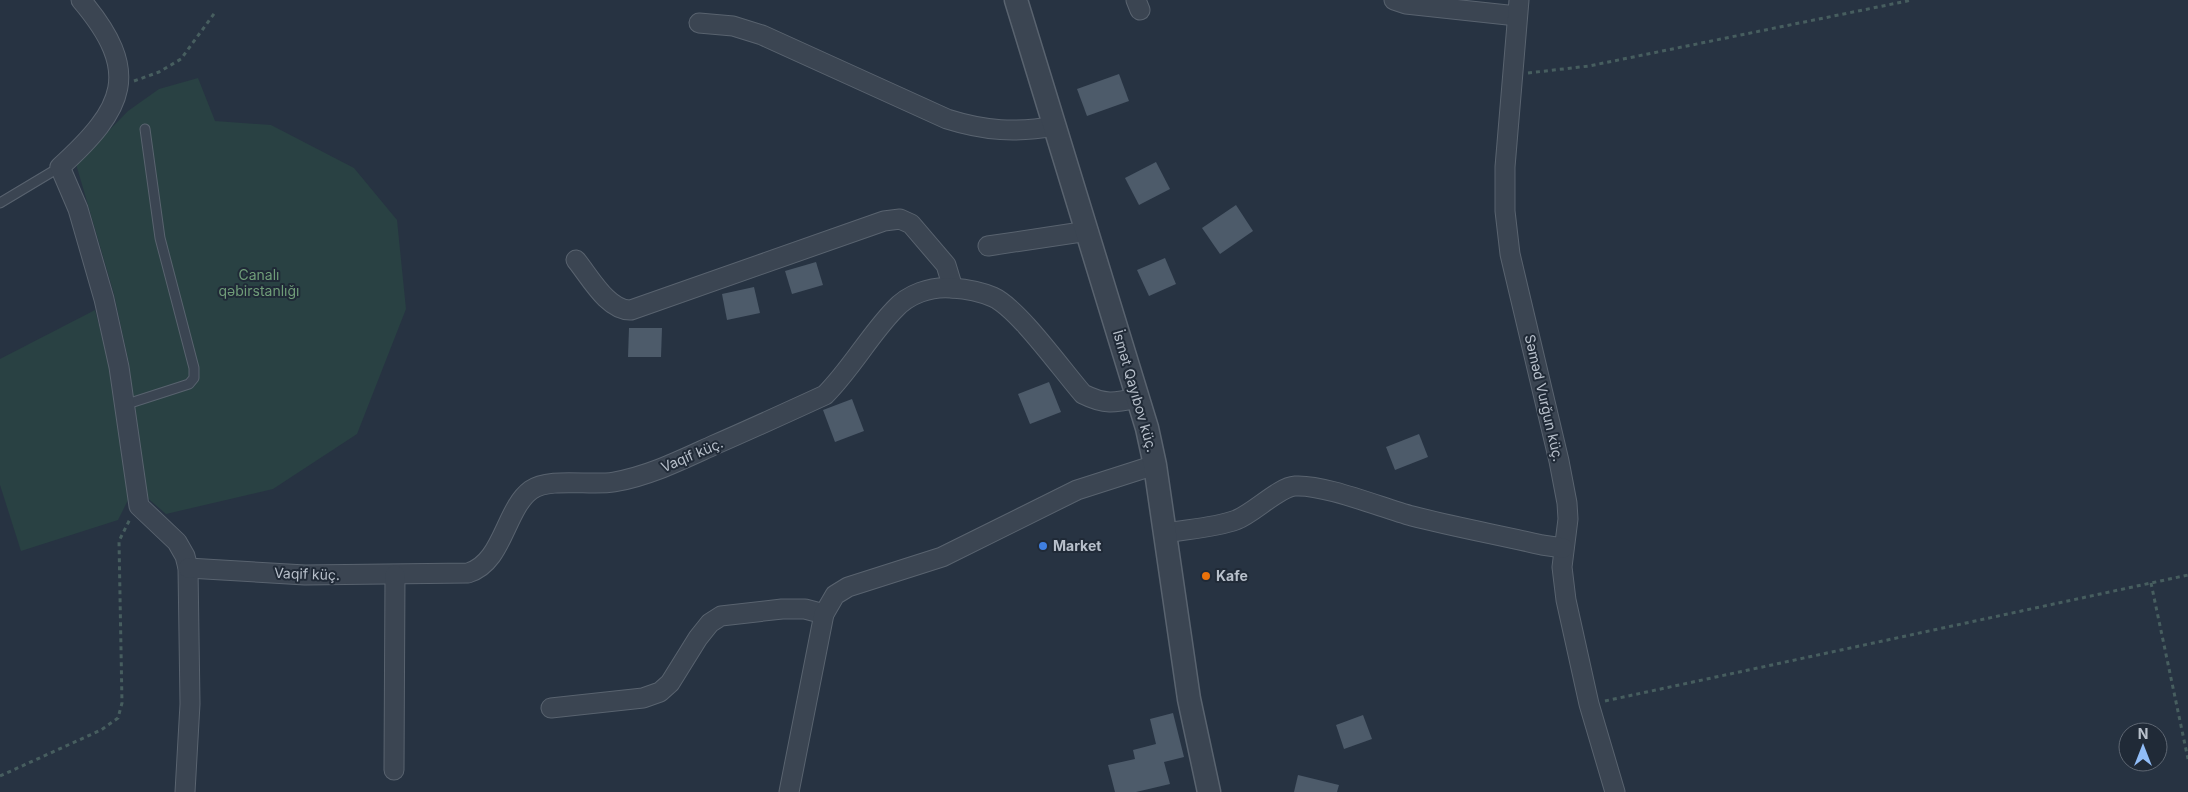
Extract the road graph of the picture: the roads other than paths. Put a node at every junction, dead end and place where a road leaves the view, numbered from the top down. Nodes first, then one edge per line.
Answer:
1 (1016, 0) edge
2 (1394, 0) edge
3 (85, 1) edge
4 (1518, 8) edge
5 (699, 23) dead end
6 (1055, 126) junction
7 (145, 129) dead end
8 (60, 167) junction
9 (0, 203) edge
10 (1088, 232) junction
11 (988, 246) dead end
12 (576, 260) dead end
13 (953, 288) junction
14 (1138, 398) junction
15 (124, 406) junction
16 (1155, 465) junction
17 (1165, 533) junction
18 (1563, 548) junction
19 (188, 568) junction
20 (395, 575) junction
21 (824, 614) junction
22 (551, 708) dead end
23 (394, 770) dead end
24 (185, 792) edge
25 (789, 792) edge
26 (1208, 792) edge
27 (1615, 792) edge

1 - 6 street, İsmət Qayıbov küç.
2 - 4 street
3 - 8 street
4 - 18 street, Səməd Vurğun küç.
5 - 6 street
6 - 10 street, İsmət Qayıbov küç.
7 - 15 lane
8 - 9 lane
8 - 15 street
10 - 11 street
10 - 14 street, İsmət Qayıbov küç.
12 - 13 street
13 - 14 street, Vaqif küç.
13 - 20 street, Vaqif küç.
14 - 16 street, İsmət Qayıbov küç.
15 - 19 street
16 - 17 street, İsmət Qayıbov küç.
16 - 21 street
17 - 18 street
17 - 26 street, İsmət Qayıbov küç.
18 - 27 street, Səməd Vurğun küç.
19 - 20 street, Vaqif küç.
19 - 24 street
20 - 23 street
21 - 22 street
21 - 25 street

